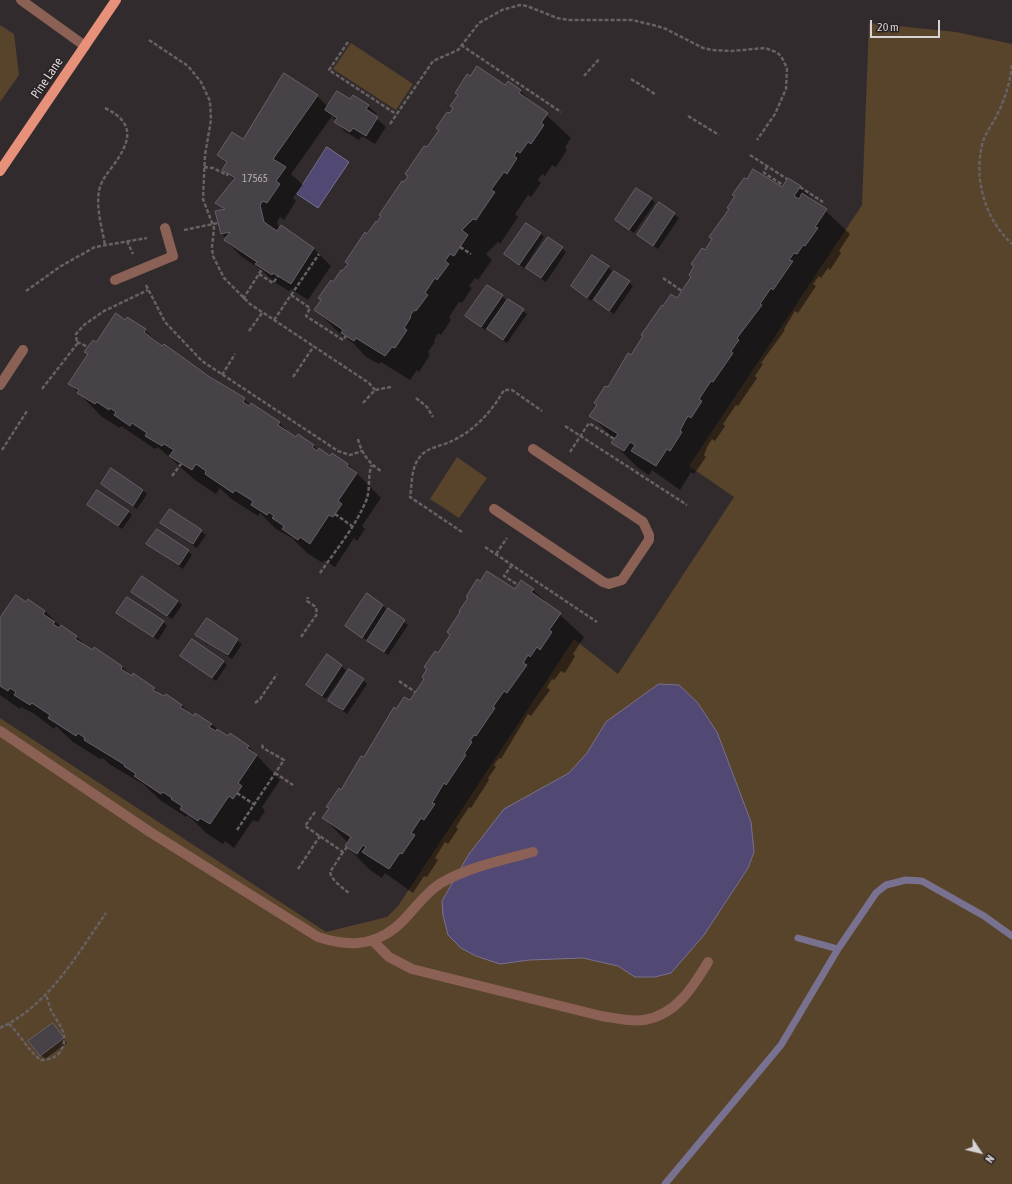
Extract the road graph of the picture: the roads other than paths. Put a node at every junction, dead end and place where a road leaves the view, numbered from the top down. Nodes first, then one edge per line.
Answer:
1 (21, 0) edge
2 (116, 0) edge
3 (85, 46) junction
4 (0, 171) edge
5 (165, 228) dead end
6 (115, 280) dead end
7 (23, 350) dead end
8 (0, 385) edge
9 (534, 449) dead end
10 (494, 509) dead end
11 (0, 731) edge
12 (533, 852) dead end
13 (372, 940) junction
14 (708, 962) dead end

1 - 3 street
2 - 3 main road, Pine Lane
3 - 4 main road, Pine Lane
5 - 6 street
7 - 8 street
9 - 10 street
11 - 13 street
12 - 13 street
13 - 14 street

